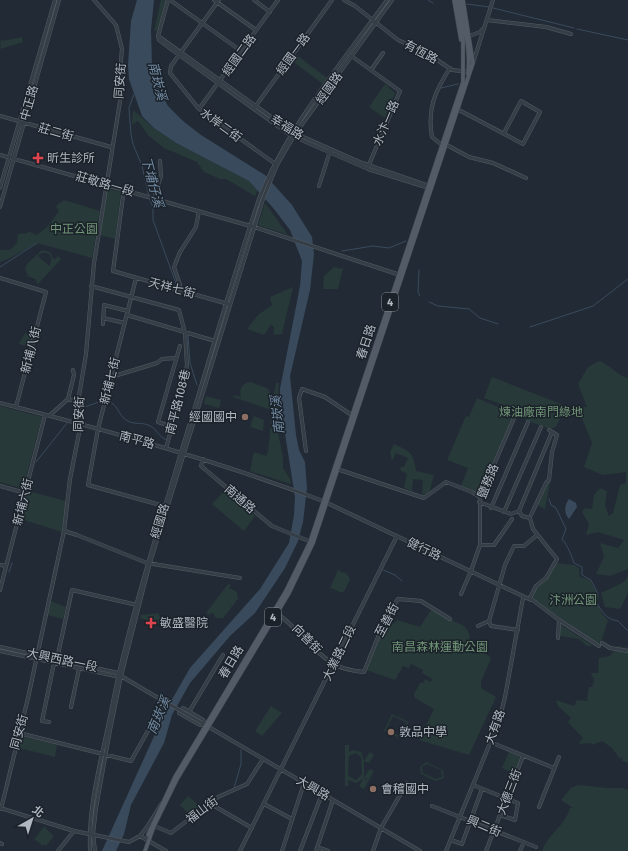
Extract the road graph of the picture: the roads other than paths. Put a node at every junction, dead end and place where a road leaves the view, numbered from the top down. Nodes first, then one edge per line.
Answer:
1 (55, 0) edge
2 (59, 0) edge
3 (94, 0) edge
4 (100, 0) edge
5 (169, 0) edge
6 (254, 0) edge
7 (278, 0) edge
8 (332, 0) edge
9 (344, 0) edge
10 (387, 0) edge
11 (392, 0) edge
12 (455, 0) edge
13 (460, 0) edge
14 (463, 0) edge
15 (493, 0) edge
16 (217, 1) edge
17 (100, 6) junction
18 (270, 12) junction
19 (487, 20) junction
20 (374, 21) junction
21 (202, 23) junction
22 (484, 28) junction
23 (256, 30) junction
24 (464, 33) junction
25 (571, 34) dead end
26 (468, 37) junction
27 (462, 43) junction
28 (241, 51) junction
29 (384, 53) dead end
30 (180, 54) junction
31 (350, 55) junction
32 (464, 62) junction
33 (471, 63) junction
34 (450, 68) junction
35 (371, 70) junction
36 (467, 72) junction
37 (219, 82) junction
38 (254, 107) junction
39 (199, 109) junction
40 (457, 109) junction
41 (0, 116) edge
42 (22, 122) junction
43 (504, 133) junction
44 (293, 134) junction
45 (445, 145) junction
46 (111, 147) junction
47 (330, 151) junction
48 (0, 155) edge
49 (10, 157) junction
50 (14, 159) junction
51 (160, 161) dead end
52 (274, 163) junction
53 (368, 167) junction
54 (270, 177) junction
55 (526, 178) dead end
56 (106, 184) junction
57 (319, 186) dead end
58 (430, 187) junction
59 (0, 188) edge
60 (124, 189) junction
61 (2, 193) edge
62 (153, 198) junction
63 (0, 207) edge
64 (199, 211) junction
65 (252, 226) junction
66 (401, 275) junction
67 (0, 278) edge
68 (136, 278) junction
69 (91, 286) junction
70 (179, 290) junction
71 (131, 297) junction
72 (228, 304) junction
73 (128, 311) junction
74 (127, 315) junction
75 (103, 318) junction
76 (125, 323) junction
77 (103, 324) dead end
78 (187, 333) junction
79 (215, 341) junction
80 (180, 346) dead end
81 (176, 358) junction
82 (73, 370) dead end
83 (111, 377) junction
84 (68, 398) junction
85 (78, 402) junction
86 (0, 403) edge
87 (16, 407) junction
88 (45, 415) junction
89 (49, 416) junction
90 (515, 416) dead end
91 (353, 417) junction
92 (528, 422) dead end
93 (80, 424) junction
94 (170, 426) junction
95 (541, 427) dead end
96 (98, 429) junction
97 (166, 448) junction
98 (306, 451) dead end
99 (183, 453) junction
100 (202, 459) junction
101 (336, 469) junction
102 (273, 482) joint
103 (0, 486) edge
104 (25, 493) junction
105 (480, 497) junction
106 (323, 501) junction
107 (479, 502) junction
108 (164, 506) junction
109 (491, 508) junction
110 (519, 511) junction
111 (504, 512) junction
112 (531, 515) dead end
113 (512, 519) dead end
114 (64, 531) junction
115 (537, 535) junction
116 (397, 536) junction
117 (312, 542) junction
118 (480, 545) junction
119 (148, 563) junction
120 (0, 565) edge
121 (6, 566) junction
122 (472, 571) junction
123 (240, 578) dead end
124 (499, 585) junction
125 (0, 590) edge
126 (461, 594) dead end
127 (523, 598) junction
128 (531, 600) junction
129 (137, 606) junction
130 (275, 612) junction
131 (450, 619) dead end
132 (559, 620) junction
133 (489, 621) junction
134 (478, 626) dead end
135 (518, 630) junction
136 (558, 638) dead end
137 (0, 647) edge
138 (0, 651) edge
139 (628, 651) edge
140 (38, 655) junction
141 (223, 655) dead end
142 (57, 659) junction
143 (36, 660) junction
144 (54, 663) junction
145 (334, 664) junction
146 (80, 669) junction
147 (364, 672) joint
148 (119, 675) junction
149 (163, 704) dead end
150 (71, 707) dead end
151 (189, 712) junction
152 (49, 722) dead end
153 (205, 725) junction
154 (19, 733) junction
155 (490, 742) junction
156 (104, 755) junction
157 (523, 756) junction
158 (559, 757) dead end
159 (263, 759) junction
160 (554, 768) junction
161 (281, 770) junction
162 (304, 783) junction
163 (407, 783) dead end
164 (473, 785) junction
165 (482, 789) junction
166 (322, 794) junction
167 (506, 798) junction
168 (333, 800) junction
169 (163, 801) junction
170 (209, 803) junction
171 (264, 804) junction
172 (432, 806) dead end
173 (539, 807) dead end
174 (0, 808) edge
175 (500, 815) junction
176 (460, 817) junction
177 (292, 819) junction
178 (470, 820) junction
179 (153, 825) junction
180 (147, 827) junction
181 (252, 828) junction
182 (381, 828) junction
183 (74, 831) junction
184 (494, 831) junction
185 (89, 834) junction
186 (93, 834) junction
187 (140, 836) junction
188 (148, 840) junction
189 (451, 840) junction
190 (524, 842) junction
191 (536, 847) dead end
192 (316, 849) edge
193 (58, 851) edge
194 (90, 851) edge
195 (95, 851) edge
196 (144, 851) edge
197 (166, 851) edge
198 (240, 851) edge
199 (282, 851) edge
200 (300, 851) edge
201 (328, 851) edge
202 (373, 851) edge
203 (420, 851) edge
204 (446, 851) edge
205 (486, 851) edge
206 (520, 851) edge

1 - 42 street, 中正路
2 - 42 street, 中正路
3 - 17 street, 同安街
4 - 17 street
5 - 21 street
5 - 30 street, 幸福路
6 - 18 street
7 - 18 street, 經國二路
8 - 38 street, 經國一路
9 - 20 street, 有恆路
10 - 20 street, 經國路
11 - 20 street, 經國路
12 - 24 main road, 4
12 - 27 main road, 4
13 - 24 main road, 4
14 - 26 main road, 4
15 - 19 street
16 - 21 street, 水岸二街
16 - 23 street
17 - 46 street, 同安街
18 - 23 street, 經國二路
19 - 22 street
19 - 25 street
20 - 31 street, 經國路
20 - 34 street, 有恆路
21 - 28 street
21 - 30 street, 水岸二街
22 - 26 street
22 - 33 street
23 - 28 street, 經國二路
24 - 26 main road, 4
24 - 27 main road, 4
26 - 27 street
26 - 33 main road, 4
27 - 32 main road, 4
28 - 37 street, 經國二路
29 - 35 street
30 - 37 street, 幸福路
30 - 39 street, 水岸二街
31 - 35 street, 水汴一路
31 - 44 street, 經國路
32 - 33 main road
32 - 36 main road, 4
33 - 36 main road, 4
34 - 36 street, 有恆路
34 - 45 street
35 - 53 street, 水汴一路
36 - 40 main road, 4
36 - 40 main road, 4
37 - 38 street, 幸福路
37 - 39 street, 經國二路
38 - 44 street, 幸福路
39 - 52 street, 水岸二街
40 - 43 street
40 - 45 main road, 4
41 - 42 street, 莊二街
42 - 46 street, 莊二街
42 - 49 street, 中正路
42 - 50 street, 中正路
43 - 43 street
44 - 47 street, 幸福路
44 - 52 street, 經國路
44 - 54 street, 經國路
45 - 55 street
45 - 58 main road, 春日路 / 4
46 - 56 street, 同安街
47 - 53 street, 幸福路
47 - 57 street
48 - 49 street, 莊敬路一段
49 - 50 street, 莊敬路一段
49 - 59 street, 中正路
50 - 56 street, 莊敬路一段
50 - 61 street, 中正路
51 - 62 street
52 - 54 street, 經國路
53 - 58 street, 幸福路
54 - 65 street, 經國路
56 - 60 street, 莊敬路一段
56 - 69 street, 同安街
58 - 66 main road, 春日路 / 4
60 - 62 street, 莊敬路一段
60 - 68 street, 天祥七街
61 - 63 street, 中正路
62 - 64 street, 莊敬路一段
64 - 65 street, 莊敬路一段
64 - 70 street
65 - 66 street, 莊敬路一段
65 - 72 street, 經國路
66 - 91 main road, 春日路 / 4
67 - 87 street, 新埔八街
68 - 70 street, 天祥七街
68 - 71 street, 新埔七街
69 - 71 street
69 - 85 street, 同安街
70 - 72 street, 天祥七街
71 - 73 street, 新埔七街
71 - 78 street, 南平路108巷
72 - 79 street, 經國路
72 - 99 street, 經國路
73 - 74 street, 新埔七街
73 - 75 street
74 - 76 street, 新埔七街
74 - 78 street
75 - 76 street
75 - 77 street
76 - 83 street, 新埔七街
78 - 79 street
78 - 94 street, 南平路108巷
79 - 99 street, 經國路
80 - 81 street
81 - 83 street
81 - 94 street
82 - 84 street
83 - 96 street, 新埔七街
84 - 85 street
84 - 89 street
85 - 93 street, 同安街
86 - 87 street, 南平路
87 - 88 street, 南平路
88 - 89 street, 南平路
88 - 104 street, 新埔六街
89 - 93 street, 南平路
90 - 105 street, 鹽務路
91 - 98 street
91 - 101 main road, 春日路 / 4
92 - 109 street
93 - 96 street, 南平路
93 - 114 street, 同安街
94 - 97 street, 南平路108巷
95 - 111 street
96 - 97 street, 南平路
96 - 108 street, 新埔七街
97 - 99 street, 南平路
99 - 100 street, 南平路
99 - 108 street, 經國路
99 - 119 street, 經國路
100 - 102 street, 南平路
100 - 117 street, 南通路
101 - 105 street
101 - 106 main road, 春日路 / 4
102 - 106 street, 健行路
103 - 104 street
104 - 121 street, 新埔六街
105 - 107 street, 鹽務路
106 - 116 street, 健行路
106 - 117 main road, 春日路 / 4
107 - 109 street
107 - 118 street, 鹽務路
108 - 119 street, 經國路
109 - 111 street
110 - 111 street
110 - 112 street
110 - 115 street
113 - 118 street
114 - 119 street
114 - 140 street, 同安街
115 - 124 street
115 - 128 street
116 - 122 street, 健行路
116 - 145 street, 大業路二段
117 - 130 main road, 春日路 / 4
118 - 122 street, 鹽務路
119 - 123 street
119 - 129 street, 經國路
120 - 121 street
121 - 125 street, 新埔六街
122 - 124 street, 健行路
122 - 126 street, 鹽務路
124 - 127 street, 健行路
124 - 133 street
127 - 128 street, 健行路
127 - 135 street, 大有路
128 - 132 street
129 - 142 street
129 - 148 street, 經國路
130 - 145 street, 向善街
130 - 153 main road, 春日路 / 4
131 - 147 street, 至善街
132 - 136 street
132 - 139 street
133 - 134 street
133 - 135 street
135 - 155 street, 大有路
137 - 140 street, 大興西路一段
138 - 143 street, 大興西路一段
140 - 142 street, 大興西路一段
140 - 143 street, 同安街
141 - 151 street
142 - 148 street, 大興西路一段
143 - 144 street, 大興西路一段
143 - 154 street, 同安街
144 - 146 street, 大興西路一段
144 - 152 street
145 - 147 street, 向善街
145 - 161 street, 大業路二段
146 - 148 street, 大興西路一段
146 - 150 street
148 - 153 street, 大興西路一段, bridge
148 - 156 street, 經國路
149 - 156 street
151 - 153 street
151 - 153 street
153 - 159 street, 大興路
153 - 169 main road, 春日路 / 4
153 - 179 main road, 春日路 / 4
154 - 156 street
154 - 174 street, 同安街
155 - 157 street
155 - 164 street, 大有路
156 - 185 street, 經國路
156 - 186 street, 經國路
157 - 160 street
157 - 167 street, 大德三街
158 - 160 street
159 - 161 street, 大興路
159 - 170 street, 福山街
160 - 173 street
161 - 162 street, 大興路
161 - 171 street, 大業路二段
162 - 166 street, 大興路
162 - 177 street
163 - 182 street
164 - 165 street
164 - 176 street, 大有路
165 - 167 street
165 - 178 street
166 - 168 street, 大興路
166 - 200 street
167 - 175 street, 大德三街
167 - 175 street
168 - 182 street, 大興路
168 - 192 street
169 - 179 main road, 春日路 / 4
169 - 180 street
170 - 179 street, 福山街
170 - 181 street
171 - 177 street
171 - 181 street, 大業路二段
172 - 176 street, 興二街
174 - 183 street
175 - 184 street, 大德三街
176 - 178 street, 興二街
176 - 189 street, 大有路
177 - 199 street
178 - 184 street, 興二街
178 - 189 street
179 - 180 street
179 - 188 main road, 春日路 / 4
180 - 187 street
181 - 198 street, 大業路二段
182 - 202 street
182 - 203 street, 大興路
183 - 185 street
183 - 193 street
184 - 190 street, 興二街
184 - 205 street, 大德三街
185 - 186 street
185 - 194 street, 經國路
186 - 187 street
186 - 195 street, 經國路
187 - 188 street
188 - 196 main road, 春日路 / 4
188 - 197 street
189 - 204 street, 大有路
190 - 191 street, 興二街
190 - 206 street
192 - 201 street

